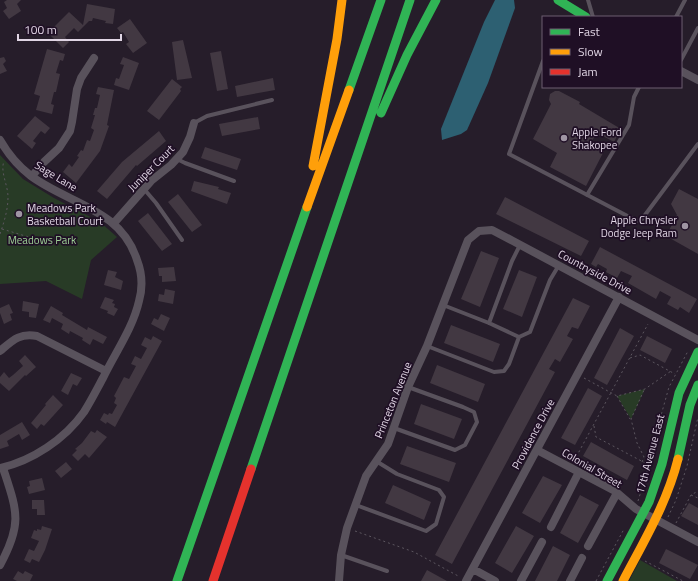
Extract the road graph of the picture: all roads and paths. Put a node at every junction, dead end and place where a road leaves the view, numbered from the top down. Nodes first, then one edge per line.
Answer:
1 (342, 0) edge
2 (381, 0) edge
3 (410, 0) edge
4 (436, 0) edge
5 (578, 0) edge
6 (588, 0) edge
7 (685, 0) edge
8 (560, 1) edge
9 (584, 16) edge
10 (593, 16) edge
11 (677, 16) edge
12 (698, 28) edge
13 (94, 58) dead end
14 (682, 58) edge
15 (542, 64) edge
16 (682, 72) edge
17 (698, 80) edge
18 (638, 88) edge
19 (272, 100) dead end
20 (194, 123) joint
21 (0, 140) edge
22 (698, 144) edge
23 (9, 155) junction
24 (177, 158) junction
25 (32, 176) junction
26 (234, 181) dead end
27 (144, 189) junction
28 (587, 195) junction
29 (114, 223) junction
30 (300, 228) junction
31 (2, 229) junction
32 (479, 231) joint
33 (0, 234) edge
34 (32, 238) dead end
35 (182, 240) dead end
36 (520, 244) junction
37 (323, 256) junction
38 (559, 265) junction
39 (619, 297) junction
40 (442, 305) junction
41 (489, 323) junction
42 (648, 324) dead end
43 (519, 337) junction
44 (698, 340) edge
45 (427, 346) junction
46 (0, 351) edge
47 (694, 351) edge
48 (629, 359) junction
49 (671, 371) junction
50 (106, 372) junction
51 (676, 375) junction
52 (583, 378) dead end
53 (698, 385) edge
54 (408, 387) junction
55 (645, 389) junction
56 (611, 392) junction
57 (617, 396) junction
58 (631, 419) junction
59 (593, 425) junction
60 (394, 428) junction
61 (537, 450) junction
62 (376, 461) junction
63 (642, 462) junction
64 (649, 466) junction
65 (570, 467) junction
66 (1, 468) edge
67 (579, 472) junction
68 (698, 491) edge
69 (617, 493) junction
70 (691, 495) junction
71 (698, 498) edge
72 (356, 504) junction
73 (640, 511) junction
74 (656, 519) junction
75 (627, 524) dead end
76 (551, 527) dead end
77 (347, 528) junction
78 (673, 528) junction
79 (542, 542) dead end
80 (698, 542) edge
81 (588, 546) dead end
82 (341, 555) junction
83 (582, 558) dead end
84 (645, 561) dead end
85 (0, 565) edge
86 (473, 569) junction
87 (387, 571) dead end
88 (177, 581) edge
89 (213, 581) edge
90 (339, 581) edge
91 (466, 581) edge
92 (495, 581) edge
93 (521, 581) edge
94 (570, 581) edge
95 (596, 581) edge
96 (607, 581) edge
97 (623, 581) edge
98 (683, 581) edge

1 - 30 main road
2 - 30 main road
3 - 37 main road
4 - 37 main road
5 - 8 main road
6 - 10 lane
7 - 11 lane
8 - 9 main road
12 - 14 lane
13 - 25 street
15 - 28 lane
16 - 17 street
18 - 28 lane
19 - 20 lane
20 - 24 street, Juniper Court
21 - 23 street, Sage Lane
22 - 28 lane
23 - 25 street, Sage Lane
23 - 31 path
24 - 26 lane
24 - 27 street, Juniper Court
25 - 29 street, Sage Lane
27 - 29 street, Juniper Court
27 - 35 lane
29 - 50 street, Sage Lane
30 - 88 main road
31 - 33 path
31 - 34 path
32 - 36 street, Countryside Drive
32 - 40 street, Princeton Avenue
36 - 38 street, Countryside Drive
36 - 41 lane
37 - 89 main road
38 - 39 street, Countryside Drive
38 - 43 lane
39 - 44 street, Countryside Drive
39 - 61 street, Providence Drive
40 - 41 lane
40 - 45 street, Princeton Avenue
41 - 43 lane
42 - 48 path
43 - 45 lane
45 - 54 street, Princeton Avenue
46 - 50 street
47 - 51 path
47 - 73 main road, 17th Avenue East
48 - 49 path
48 - 56 path
49 - 51 path
49 - 55 path
50 - 66 street, Sage Lane
51 - 64 path
52 - 56 path
53 - 74 main road
54 - 60 street, Princeton Avenue
54 - 60 lane
55 - 57 path
55 - 58 path
56 - 57 path
56 - 59 path
57 - 58 path
58 - 63 path
59 - 63 path
59 - 65 path
60 - 62 street, Princeton Avenue
61 - 65 street, Colonial Street
61 - 86 street, Providence Drive
62 - 72 street, Princeton Avenue
62 - 72 lane
63 - 64 path
64 - 73 path
65 - 67 street, Colonial Street
66 - 85 street
67 - 69 street, Colonial Street
67 - 76 street
68 - 70 path
69 - 73 street, Colonial Street
69 - 81 street
70 - 71 path
70 - 78 path
72 - 77 street, Princeton Avenue
73 - 74 street, Colonial Street
73 - 96 main road, 17th Avenue East
74 - 78 street, Colonial Street
74 - 97 main road
75 - 95 path
77 - 82 street, Princeton Avenue
77 - 91 path
78 - 80 street, Colonial Street
79 - 93 street
82 - 87 lane
82 - 90 street, Princeton Avenue
83 - 94 street
84 - 98 path
86 - 91 street, Providence Drive
86 - 92 street

